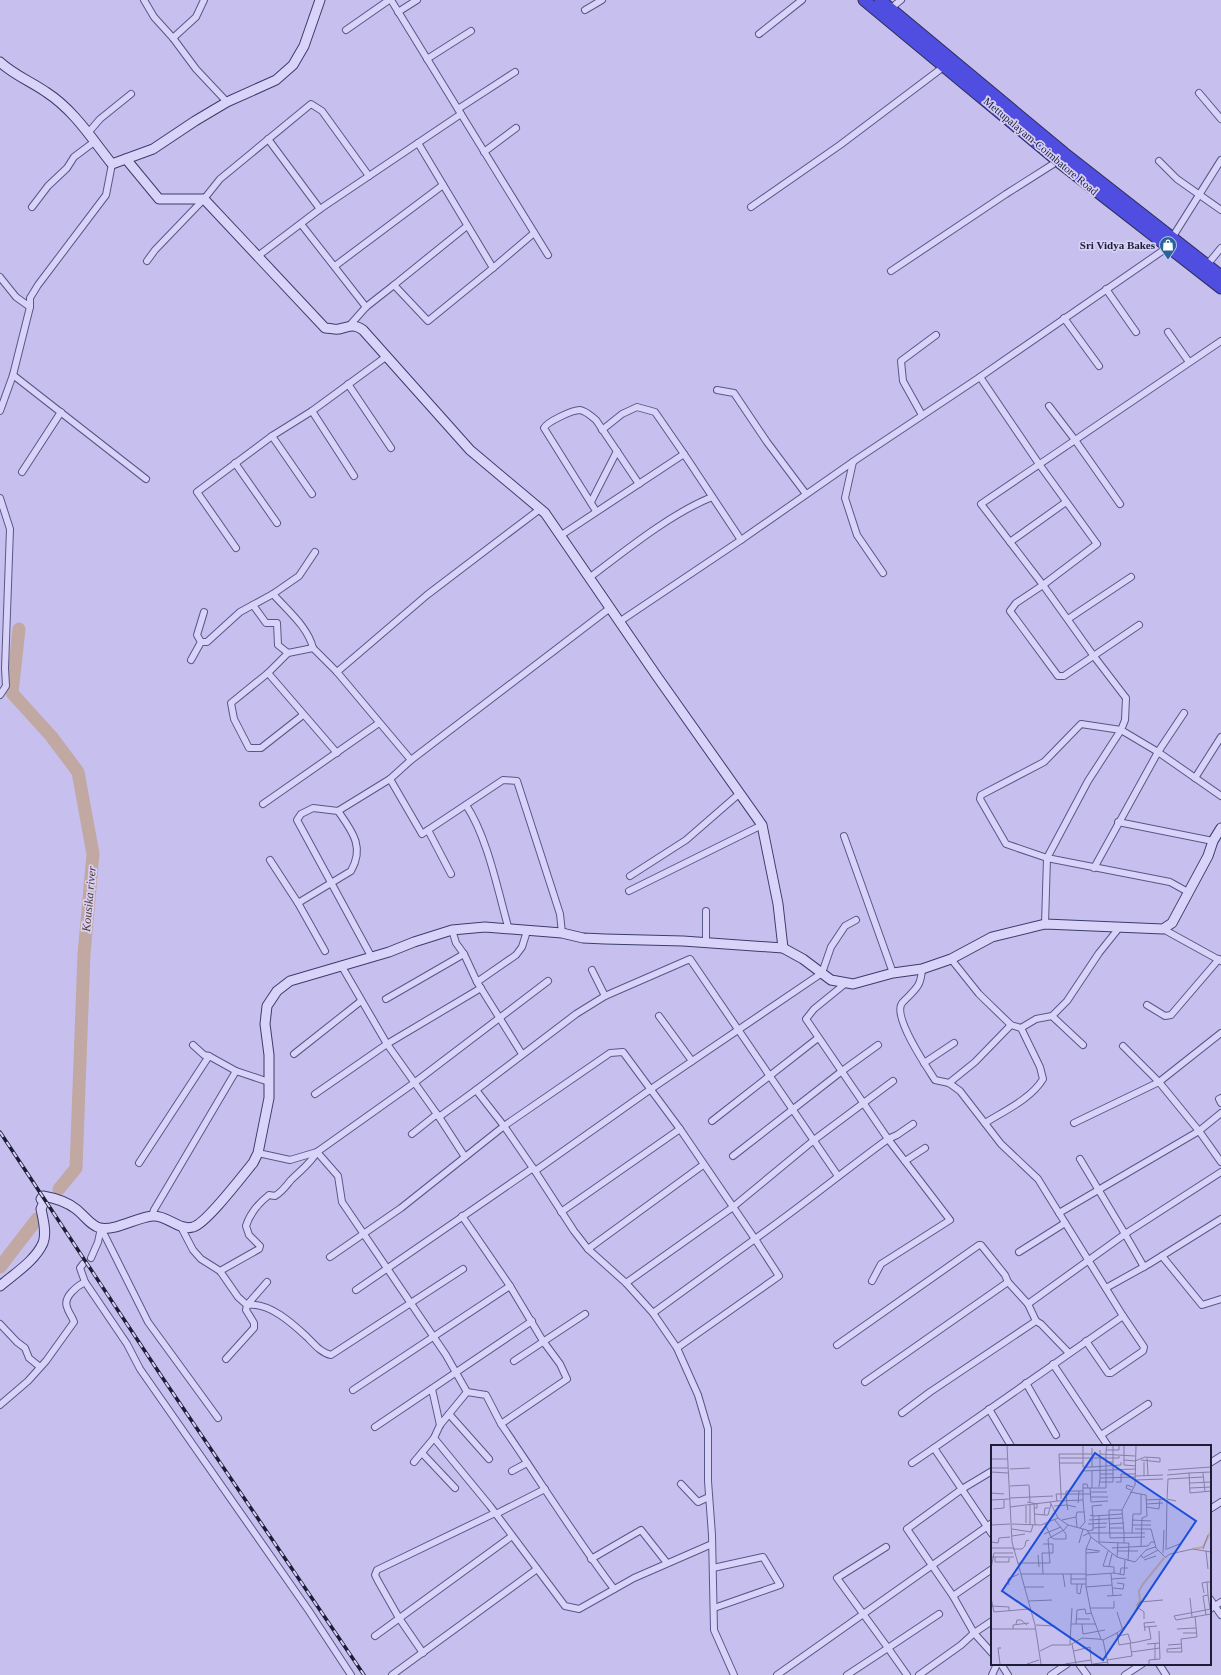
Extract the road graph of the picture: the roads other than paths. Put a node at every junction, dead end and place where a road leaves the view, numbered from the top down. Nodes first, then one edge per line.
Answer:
1 (144, 0) edge
2 (204, 0) edge
3 (320, 0) edge
4 (390, 0) edge
5 (417, 0) edge
6 (602, 0) edge
7 (802, 0) edge
8 (864, 0) edge
9 (880, 0) edge
10 (901, 0) edge
11 (890, 9) junction
12 (585, 10) dead end
13 (398, 12) junction
14 (346, 30) dead end
15 (471, 31) dead end
16 (758, 34) dead end
17 (173, 38) junction
18 (427, 59) junction
19 (0, 62) edge
20 (948, 63) junction
21 (515, 72) dead end
22 (1199, 93) dead end
23 (131, 94) dead end
24 (226, 102) junction
25 (459, 112) junction
26 (1013, 117) junction
27 (1221, 119) edge
28 (516, 128) dead end
29 (88, 133) junction
30 (268, 139) junction
31 (94, 142) junction
32 (418, 143) junction
33 (484, 152) junction
34 (126, 159) junction
35 (1221, 160) edge
36 (1058, 161) junction
37 (1159, 161) dead end
38 (112, 164) junction
39 (369, 176) junction
40 (443, 185) junction
41 (1199, 195) junction
42 (204, 199) junction
43 (32, 207) dead end
44 (752, 207) dead end
45 (320, 210) junction
46 (1221, 210) edge
47 (301, 224) junction
48 (467, 226) junction
49 (534, 233) junction
50 (1170, 243) junction
51 (1221, 248) edge
52 (258, 256) junction
53 (548, 256) dead end
54 (147, 261) dead end
55 (1206, 265) junction
56 (335, 266) junction
57 (493, 268) junction
58 (891, 271) dead end
59 (1221, 276) edge
60 (1, 281) edge
61 (394, 285) junction
62 (1221, 288) edge
63 (1106, 289) junction
64 (30, 307) junction
65 (366, 307) junction
66 (1064, 318) junction
67 (350, 325) junction
68 (1136, 332) dead end
69 (1168, 332) dead end
70 (936, 335) dead end
71 (1221, 341) edge
72 (387, 356) junction
73 (1189, 362) junction
74 (1099, 366) dead end
75 (13, 375) junction
76 (980, 377) junction
77 (348, 384) junction
78 (717, 390) dead end
79 (1049, 406) dead end
80 (0, 411) edge
81 (312, 411) junction
82 (61, 412) junction
83 (922, 415) junction
84 (602, 430) junction
85 (272, 436) junction
86 (1076, 440) junction
87 (391, 448) dead end
88 (617, 451) junction
89 (684, 454) junction
90 (852, 462) junction
91 (235, 464) junction
92 (1039, 464) junction
93 (22, 472) dead end
94 (354, 476) dead end
95 (146, 479) dead end
96 (639, 484) junction
97 (312, 494) dead end
98 (806, 494) junction
99 (712, 497) junction
100 (0, 498) edge
101 (591, 502) junction
102 (1066, 502) junction
103 (1120, 504) dead end
104 (540, 509) junction
105 (596, 511) junction
106 (277, 522) dead end
107 (560, 536) junction
108 (741, 540) junction
109 (1010, 542) junction
110 (236, 548) dead end
111 (315, 552) dead end
112 (883, 574) dead end
113 (1131, 577) dead end
114 (589, 578) junction
115 (1043, 585) junction
116 (273, 594) junction
117 (254, 605) junction
118 (610, 608) junction
119 (204, 612) dead end
120 (1068, 619) junction
121 (619, 622) junction
122 (1139, 625) dead end
123 (3, 627) edge
124 (201, 642) junction
125 (312, 648) junction
126 (288, 653) junction
127 (1093, 655) junction
128 (191, 660) dead end
129 (337, 672) junction
130 (268, 673) junction
131 (0, 695) edge
132 (1184, 713) dead end
133 (303, 715) junction
134 (379, 723) junction
135 (1121, 730) junction
136 (1221, 737) edge
137 (1158, 752) junction
138 (337, 753) junction
139 (411, 760) junction
140 (1195, 778) junction
141 (390, 779) junction
142 (740, 793) junction
143 (1221, 796) edge
144 (263, 804) dead end
145 (466, 805) junction
146 (338, 810) junction
147 (1118, 822) junction
148 (762, 825) junction
149 (1221, 828) edge
150 (428, 830) junction
151 (844, 836) dead end
152 (1213, 841) junction
153 (1047, 858) junction
154 (270, 860) dead end
155 (1094, 868) junction
156 (451, 874) dead end
157 (630, 876) dead end
158 (332, 884) junction
159 (629, 891) dead end
160 (1188, 892) junction
161 (298, 903) junction
162 (706, 911) dead end
163 (856, 920) dead end
164 (1045, 924) junction
165 (1118, 928) junction
166 (1164, 929) junction
167 (452, 930) junction
168 (509, 930) junction
169 (527, 931) junction
170 (562, 933) junction
171 (706, 942) junction
172 (783, 948) junction
173 (325, 951) dead end
174 (464, 954) junction
175 (371, 956) junction
176 (951, 959) junction
177 (1220, 960) edge
178 (341, 965) junction
179 (922, 969) junction
180 (592, 970) dead end
181 (822, 973) junction
182 (893, 973) junction
183 (548, 981) dead end
184 (477, 982) junction
185 (846, 983) junction
186 (481, 988) junction
187 (605, 996) junction
188 (386, 999) dead end
189 (361, 1001) junction
190 (1147, 1005) dead end
191 (659, 1016) dead end
192 (1052, 1016) junction
193 (498, 1018) junction
194 (1011, 1025) junction
195 (1021, 1028) junction
196 (738, 1029) junction
197 (1221, 1033) edge
198 (818, 1038) junction
199 (954, 1043) dead end
200 (387, 1044) junction
201 (193, 1045) dead end
202 (878, 1045) dead end
203 (1083, 1045) dead end
204 (1123, 1046) dead end
205 (294, 1054) dead end
206 (522, 1054) junction
207 (209, 1056) junction
208 (692, 1061) junction
209 (924, 1063) junction
210 (236, 1071) junction
211 (842, 1071) junction
212 (769, 1075) junction
213 (893, 1081) dead end
214 (269, 1082) junction
215 (1159, 1082) junction
216 (414, 1083) junction
217 (949, 1084) junction
218 (651, 1089) junction
219 (476, 1090) junction
220 (316, 1094) dead end
221 (1221, 1098) edge
222 (863, 1102) junction
223 (1221, 1103) edge
224 (792, 1111) junction
225 (1221, 1114) edge
226 (438, 1116) junction
227 (712, 1121) dead end
228 (985, 1123) junction
229 (1074, 1123) dead end
230 (913, 1124) dead end
231 (504, 1126) junction
232 (680, 1129) junction
233 (1199, 1131) junction
234 (412, 1134) dead end
235 (888, 1139) junction
236 (814, 1140) junction
237 (925, 1148) dead end
238 (317, 1152) junction
239 (258, 1153) junction
240 (733, 1156) dead end
241 (465, 1157) junction
242 (1080, 1160) dead end
243 (905, 1161) junction
244 (139, 1162) dead end
245 (1221, 1162) edge
246 (703, 1165) junction
247 (534, 1170) junction
248 (1221, 1172) edge
249 (838, 1176) junction
250 (1098, 1190) junction
251 (733, 1207) junction
252 (561, 1212) junction
253 (1059, 1213) junction
254 (152, 1216) junction
255 (462, 1216) junction
256 (1221, 1219) edge
257 (1065, 1223) junction
258 (181, 1226) junction
259 (98, 1227) junction
260 (363, 1234) junction
261 (1125, 1234) junction
262 (755, 1239) junction
263 (588, 1249) junction
264 (1019, 1252) dead end
265 (1162, 1256) junction
266 (330, 1257) dead end
267 (91, 1258) dead end
268 (1087, 1261) junction
269 (83, 1264) dead end
270 (1144, 1267) junction
271 (388, 1269) junction
272 (464, 1269) dead end
273 (220, 1271) junction
274 (872, 1281) dead end
275 (85, 1282) junction
276 (267, 1282) dead end
277 (1008, 1282) junction
278 (626, 1283) junction
279 (0, 1286) edge
280 (510, 1286) junction
281 (1106, 1288) junction
282 (356, 1290) dead end
283 (1221, 1299) edge
284 (412, 1304) junction
285 (1028, 1304) junction
286 (247, 1305) junction
287 (653, 1313) junction
288 (585, 1314) dead end
289 (1123, 1316) junction
290 (532, 1321) junction
291 (1036, 1321) junction
292 (0, 1324) edge
293 (433, 1338) junction
294 (544, 1341) junction
295 (1086, 1341) junction
296 (837, 1345) dead end
297 (677, 1348) junction
298 (1069, 1353) junction
299 (226, 1359) dead end
300 (514, 1361) dead end
301 (1053, 1364) junction
302 (40, 1368) junction
303 (457, 1372) junction
304 (865, 1382) dead end
305 (1026, 1383) junction
306 (432, 1389) junction
307 (353, 1390) dead end
308 (467, 1392) junction
309 (1148, 1404) dead end
310 (0, 1406) edge
311 (989, 1409) junction
312 (902, 1413) dead end
313 (449, 1414) junction
314 (218, 1418) dead end
315 (501, 1424) junction
316 (440, 1425) junction
317 (375, 1427) dead end
318 (1056, 1435) dead end
319 (1101, 1435) junction
320 (434, 1438) junction
321 (1010, 1445) edge
322 (1107, 1445) edge
323 (934, 1448) junction
324 (422, 1453) junction
325 (1221, 1456) edge
326 (489, 1459) dead end
327 (414, 1462) dead end
328 (1211, 1462) edge
329 (527, 1463) junction
330 (912, 1463) dead end
331 (512, 1471) dead end
332 (991, 1472) edge
333 (681, 1484) dead end
334 (454, 1488) dead end
335 (545, 1489) junction
336 (962, 1489) junction
337 (709, 1497) junction
338 (1221, 1502) edge
339 (1211, 1508) edge
340 (496, 1514) junction
341 (989, 1525) edge
342 (512, 1536) junction
343 (712, 1544) junction
344 (886, 1547) dead end
345 (591, 1559) junction
346 (667, 1563) junction
347 (932, 1566) junction
348 (713, 1568) junction
349 (537, 1570) junction
350 (991, 1570) edge
351 (614, 1590) junction
352 (953, 1596) junction
353 (1221, 1602) edge
354 (714, 1608) junction
355 (1212, 1608) edge
356 (864, 1613) junction
357 (939, 1614) dead end
358 (1221, 1615) edge
359 (399, 1618) junction
360 (991, 1623) edge
361 (974, 1633) junction
362 (375, 1636) dead end
363 (888, 1648) junction
364 (991, 1652) edge
365 (423, 1653) junction
366 (997, 1665) edge
367 (1002, 1665) edge
368 (1066, 1665) edge
369 (1080, 1665) edge
370 (1140, 1665) edge
371 (1160, 1665) edge
372 (351, 1675) edge
373 (392, 1675) edge
374 (734, 1675) edge
375 (777, 1675) edge
376 (847, 1675) edge
377 (906, 1675) edge
378 (919, 1675) edge
379 (992, 1675) edge
380 (1008, 1675) edge
381 (1051, 1675) edge
382 (1087, 1675) edge
383 (1125, 1675) edge
384 (1166, 1675) edge

1 - 17 street
2 - 17 street
3 - 24 street
4 - 13 street
4 - 14 street
5 - 13 street
6 - 12 street
7 - 16 street
8 - 20 highway
9 - 11 highway
10 - 11 street
11 - 20 highway
13 - 18 street
15 - 18 street
17 - 24 street
18 - 25 street
19 - 29 street
20 - 26 highway, Mettupalayam-Coimbatore Road
20 - 44 street
21 - 25 street
22 - 27 street
23 - 29 street
24 - 34 street
25 - 32 street
25 - 33 street
26 - 36 highway, Mettupalayam-Coimbatore Road
26 - 50 highway
28 - 33 street
29 - 31 street
30 - 39 street
30 - 42 street
30 - 45 street
31 - 38 street
31 - 43 street
32 - 39 street
32 - 40 street
33 - 49 street
34 - 38 street
34 - 42 street
35 - 41 street
36 - 50 highway, Mettupalayam-Coimbatore Road
36 - 58 street
37 - 41 street
38 - 64 street
39 - 45 street
40 - 48 street
40 - 56 street
41 - 46 street
41 - 50 street
42 - 52 street
42 - 54 street
45 - 47 street
47 - 52 street
47 - 56 street
48 - 57 street
48 - 61 street
49 - 53 street
49 - 57 street
50 - 55 highway
50 - 62 highway, Mettupalayam-Coimbatore Road
50 - 63 street
51 - 55 street
52 - 67 street
55 - 59 highway
56 - 65 street
57 - 61 street
60 - 64 street
61 - 65 street
63 - 66 street
63 - 68 street
64 - 75 street
65 - 67 street
66 - 74 street
66 - 76 street
67 - 72 street
69 - 73 street
70 - 83 street
71 - 73 street
72 - 77 street
72 - 104 street
73 - 86 street
75 - 80 street
75 - 82 street
76 - 83 street
76 - 92 street
77 - 81 street
77 - 87 street
78 - 98 street
79 - 86 street
81 - 85 street
81 - 94 street
82 - 93 street
82 - 95 street
83 - 90 street
84 - 88 street
84 - 89 street
84 - 101 street
85 - 91 street
85 - 97 street
86 - 92 street
86 - 103 street
88 - 96 street
88 - 101 street
89 - 96 street
89 - 99 street
90 - 98 street
90 - 112 street
91 - 106 street
91 - 110 street
92 - 102 street
92 - 109 street
96 - 105 street
98 - 108 street
99 - 108 street
99 - 114 street
100 - 123 street
101 - 105 street
102 - 109 street
102 - 115 street
104 - 107 street
104 - 129 street
105 - 107 street
107 - 114 street
108 - 121 street
109 - 115 street
111 - 116 street
113 - 120 street
114 - 118 street
115 - 120 street
115 - 127 street
116 - 117 street
116 - 125 street
117 - 124 street
117 - 126 street
118 - 121 street
118 - 139 street
119 - 124 street
120 - 127 street
121 - 142 street
122 - 127 street
123 - 131 street
124 - 128 street
125 - 126 street
125 - 129 street
126 - 130 street
127 - 135 street
129 - 134 street
130 - 133 street
130 - 133 street
132 - 137 street
133 - 138 street
134 - 138 street
134 - 139 street
135 - 137 street
135 - 153 street
135 - 153 street
136 - 140 street
137 - 140 street
137 - 147 street
138 - 144 street
139 - 141 street
140 - 143 street
141 - 146 street
141 - 150 street
142 - 148 street
142 - 157 street
145 - 150 street
145 - 168 street
145 - 170 street
146 - 158 street
146 - 158 street
147 - 152 street
147 - 155 street
148 - 159 street
148 - 172 street
149 - 152 street
150 - 156 street
151 - 182 street
152 - 160 street
153 - 155 street
153 - 164 street
154 - 161 street
155 - 160 street
158 - 161 street
158 - 175 street
160 - 166 street
161 - 173 street
162 - 171 street
163 - 181 street
164 - 165 street
164 - 176 street
165 - 166 street
165 - 192 street
166 - 177 street
167 - 168 street
167 - 174 street
167 - 175 street
168 - 169 street
169 - 170 street
169 - 184 street
170 - 171 street
171 - 172 street
172 - 181 street
174 - 184 street
174 - 188 street
175 - 178 street
176 - 179 street
176 - 194 street
177 - 190 street
178 - 189 street
178 - 214 street
179 - 182 street
179 - 209 street
180 - 187 street
181 - 185 street
181 - 196 street
182 - 185 street
183 - 193 street
184 - 186 street
185 - 198 street
186 - 193 street
186 - 200 street
187 - 196 street
187 - 206 street
189 - 200 street
189 - 205 street
191 - 208 street
192 - 195 street
192 - 203 street
193 - 206 street
193 - 216 street
194 - 195 street
194 - 217 street
195 - 228 street
196 - 208 street
196 - 212 street
197 - 215 street
198 - 211 street
198 - 212 street
199 - 209 street
200 - 216 street
200 - 220 street
201 - 207 street
202 - 211 street
204 - 215 street
206 - 219 street
207 - 210 street
207 - 244 street
208 - 218 street
209 - 217 street
210 - 214 street
210 - 254 street
211 - 222 street
211 - 224 street
212 - 224 street
212 - 227 street
213 - 222 street
214 - 239 street
215 - 229 street
215 - 233 street
216 - 226 street
216 - 238 street
217 - 228 street
218 - 231 street
218 - 232 street
218 - 247 street
219 - 226 street
219 - 231 street
221 - 223 street
222 - 235 street
222 - 236 street
224 - 236 street
224 - 240 street
225 - 233 street
226 - 234 street
226 - 241 street
228 - 253 street
230 - 235 street
231 - 241 street
231 - 247 street
232 - 246 street
232 - 252 street
233 - 245 street
233 - 250 street
235 - 243 street
235 - 249 street
236 - 249 street
236 - 251 street
237 - 243 street
238 - 239 street
238 - 260 street
238 - 273 street
239 - 258 street
241 - 260 street
242 - 250 street
243 - 274 street
246 - 251 street
246 - 263 street
247 - 252 street
247 - 255 street
248 - 261 street
249 - 262 street
250 - 253 street
250 - 261 street
251 - 262 street
251 - 278 street
252 - 263 street
253 - 257 street
254 - 258 street
254 - 259 street
255 - 271 street
255 - 280 street
256 - 265 street
257 - 264 street
257 - 268 street
258 - 273 street
259 - 267 street
259 - 279 street
259 - 314 street
260 - 266 street
260 - 271 street
261 - 268 street
261 - 270 street
262 - 287 street
262 - 297 street
263 - 278 street
265 - 270 street
265 - 283 street
268 - 281 street
268 - 285 street
269 - 275 street
270 - 281 street
271 - 282 street
271 - 284 street
272 - 284 street
273 - 286 street
275 - 302 street
275 - 372 street
276 - 286 street
277 - 285 street
277 - 296 street
277 - 304 street
278 - 287 street
280 - 290 street
280 - 293 street
281 - 289 street
284 - 286 street
284 - 293 street
285 - 291 street
286 - 299 street
287 - 297 street
288 - 294 street
289 - 295 street
289 - 295 street
290 - 294 street
290 - 303 street
291 - 298 street
291 - 312 street
292 - 302 street
293 - 303 street
293 - 307 street
294 - 300 street
294 - 315 street
295 - 298 street
297 - 337 street
298 - 301 street
301 - 305 street
301 - 319 street
302 - 310 street
303 - 306 street
303 - 308 street
305 - 311 street
305 - 318 street
306 - 316 street
306 - 317 street
308 - 313 street
308 - 315 street
309 - 319 street
311 - 321 street
311 - 323 street
313 - 316 street
313 - 326 street
315 - 329 street
316 - 320 street
319 - 322 street
320 - 324 street
320 - 340 street
323 - 330 street
323 - 336 street
324 - 327 street
324 - 334 street
325 - 328 street
329 - 331 street
329 - 335 street
332 - 336 street
333 - 337 street
335 - 340 street
335 - 345 street
336 - 341 street
336 - 347 street
337 - 343 street
338 - 339 street
340 - 342 street
340 - 359 street
341 - 347 street
342 - 349 street
342 - 359 street
343 - 346 street
343 - 348 street
344 - 356 street
345 - 346 street
345 - 351 street
346 - 351 street
347 - 352 street
347 - 356 street
348 - 354 street
348 - 354 street
349 - 351 street
349 - 365 street
350 - 352 street
352 - 361 street
353 - 355 street
354 - 374 street
355 - 358 street
356 - 363 street
356 - 375 street
357 - 363 street
359 - 362 street
359 - 365 street
360 - 361 street
361 - 364 street
361 - 378 street
363 - 376 street
363 - 377 street
365 - 373 street
366 - 379 street
367 - 380 street
368 - 381 street
369 - 382 street
370 - 383 street
371 - 384 street

